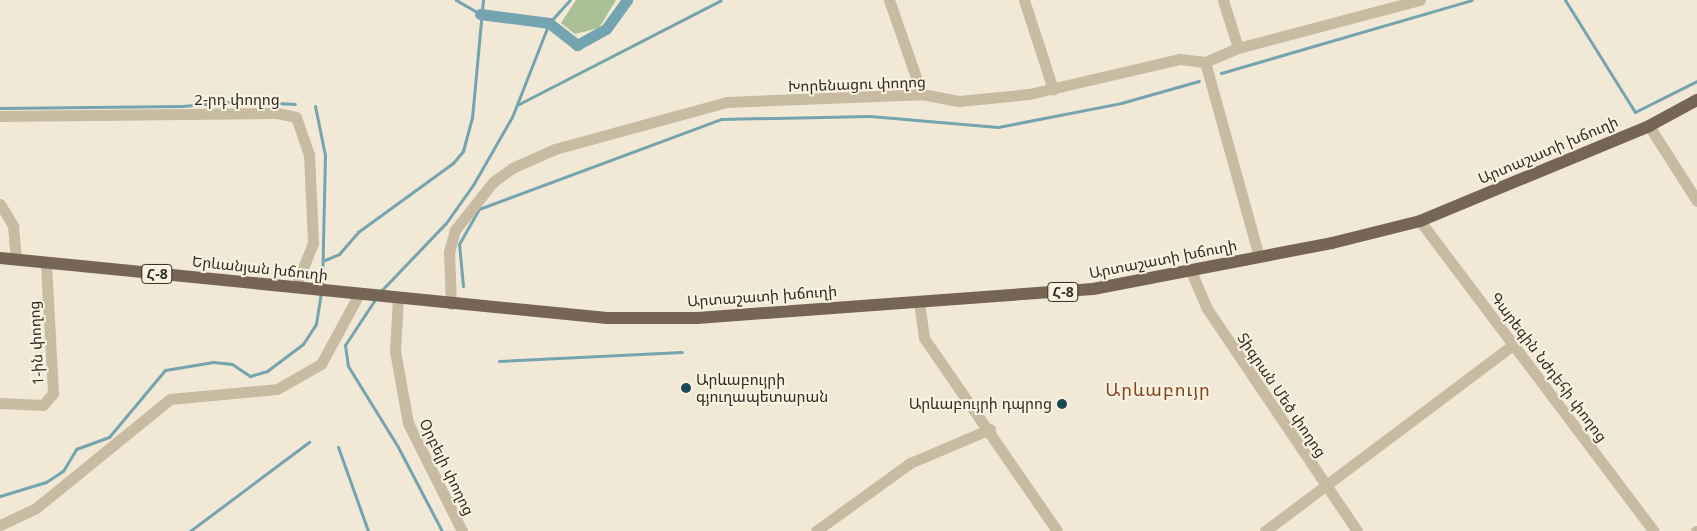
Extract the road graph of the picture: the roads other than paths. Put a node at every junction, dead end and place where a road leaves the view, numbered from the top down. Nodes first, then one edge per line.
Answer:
1 (889, 0) edge
2 (1024, 0) edge
3 (1223, 0) edge
4 (1420, 0) edge
5 (1238, 48) junction
6 (1205, 62) junction
7 (1053, 90) junction
8 (922, 94) junction
9 (1697, 100) edge
10 (0, 116) edge
11 (1649, 126) junction
12 (1697, 201) edge
13 (0, 204) edge
14 (1420, 221) junction
15 (1259, 257) junction
16 (0, 258) edge
17 (16, 259) junction
18 (46, 263) junction
19 (1191, 271) junction
20 (295, 288) junction
21 (359, 294) junction
22 (398, 297) junction
23 (919, 302) junction
24 (451, 304) junction
25 (1514, 344) junction
26 (0, 403) edge
27 (990, 429) junction
28 (1325, 486) junction
29 (0, 525) edge
30 (462, 531) edge
31 (816, 531) edge
32 (1058, 531) edge
33 (1265, 531) edge
34 (1357, 531) edge
35 (1654, 531) edge

1 - 8 street
2 - 7 street
3 - 5 street
4 - 5 street, Խորենացու փողոց
5 - 6 street, Խորենացու փողոց
6 - 7 street, Խորենացու փողոց
6 - 15 street
7 - 8 street, Խորենացու փողոց
8 - 24 street, Խորենացու փողոց
9 - 11 main road, Արտաշատի խճուղի / Հ-8
10 - 20 street, 2-րդ փողոց
11 - 12 street
11 - 14 main road, Արտաշատի խճուղի / Հ-8
13 - 17 street
14 - 15 main road, Արտաշատի խճուղի / Հ-8
14 - 25 street, Գարեգին Նժդեհի փողոց
15 - 19 main road, Արտաշատի խճուղի / Հ-8
16 - 17 main road, Երևանյան խճուղի / Հ-8
17 - 18 main road, Երևանյան խճուղի / Հ-8
18 - 20 main road, Երևանյան խճուղի / Հ-8
18 - 26 street, 1-ին փողոց
19 - 23 main road, Արտաշատի խճուղի / Հ-8
19 - 28 street, Տիգրան Մեծ փողոց
20 - 21 main road, Երևանյան խճուղի / Հ-8
21 - 22 main road, Երևանյան խճուղի / Հ-8
21 - 29 street
22 - 24 main road, Արտաշատի խճուղի / Հ-8
22 - 30 street, Օրբելի փողոց
23 - 24 main road, Արտաշատի խճուղի / Հ-8
23 - 27 street
25 - 28 street
25 - 35 street, Գարեգին Նժդեհի փողոց
27 - 31 street
27 - 32 street
28 - 33 street
28 - 34 street, Տիգրան Մեծ փողոց

